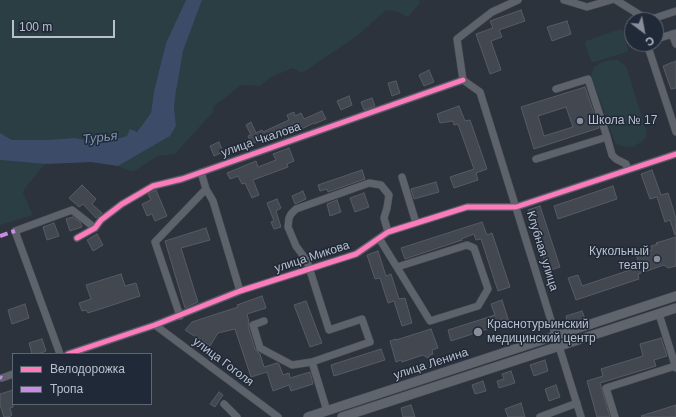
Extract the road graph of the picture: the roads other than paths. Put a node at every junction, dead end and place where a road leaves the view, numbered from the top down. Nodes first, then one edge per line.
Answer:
1 (518, 0) edge
2 (564, 0) edge
3 (611, 0) edge
4 (616, 0) edge
5 (676, 11) edge
6 (635, 12) edge
7 (664, 15) edge
8 (674, 34) edge
9 (664, 37) edge
10 (676, 44) edge
11 (650, 52) edge
12 (463, 80) junction
13 (556, 90) dead end
14 (674, 117) edge
15 (676, 132) edge
16 (607, 137) junction
17 (676, 154) edge
18 (536, 159) dead end
19 (628, 170) junction
20 (200, 172) junction
21 (402, 177) dead end
22 (206, 189) junction
23 (516, 207) junction
24 (416, 223) junction
25 (95, 228) junction
26 (388, 232) junction
27 (77, 238) dead end
28 (379, 238) junction
29 (397, 267) junction
30 (310, 268) junction
31 (240, 291) junction
32 (676, 296) edge
33 (676, 308) edge
34 (659, 314) junction
35 (180, 316) junction
36 (264, 321) dead end
37 (155, 325) junction
38 (556, 335) junction
39 (560, 346) junction
40 (60, 353) edge
41 (71, 353) edge
42 (312, 362) junction
43 (676, 367) edge
44 (12, 374) edge
45 (2, 378) dead end
46 (576, 402) junction
47 (224, 404) dead end
48 (327, 411) junction
49 (237, 417) edge
50 (278, 417) edge
51 (308, 417) edge
52 (342, 417) edge
53 (540, 417) edge
54 (581, 417) edge
55 (614, 417) edge

1 - 12 street
2 - 3 street
4 - 6 street
5 - 7 street
8 - 9 street
8 - 10 street
11 - 14 street
12 - 20 street, улица Чкалова
12 - 23 street, Клубная улица
13 - 16 street
14 - 15 street
16 - 18 street
16 - 19 street
17 - 19 street, улица Микова
19 - 23 street, улица Микова
20 - 22 street
20 - 25 street, улица Чкалова
21 - 24 street
22 - 31 street
22 - 35 street
23 - 24 street, улица Микова
23 - 38 street, Клубная улица
24 - 26 street, улица Микова
25 - 27 street, улица Чкалова
25 - 40 street
26 - 28 street, улица Микова
26 - 30 street
28 - 29 street
28 - 30 street, улица Микова
29 - 29 street
30 - 31 street, улица Микова
30 - 42 street
31 - 35 street, улица Микова
32 - 38 main road, улица Ленина
33 - 34 main road, улица Ленина
34 - 39 main road, улица Ленина
34 - 43 street
35 - 37 street, улица Микова
36 - 42 street
37 - 41 street, улица Микова
37 - 50 street, улица Гоголя
38 - 39 street, Клубная улица
38 - 48 main road, улица Ленина
39 - 46 street, Клубная улица
39 - 52 main road, улица Ленина
42 - 48 street
43 - 55 street
44 - 45 street
46 - 53 street
46 - 54 street, Клубная улица
47 - 49 street
48 - 51 main road, улица Ленина

